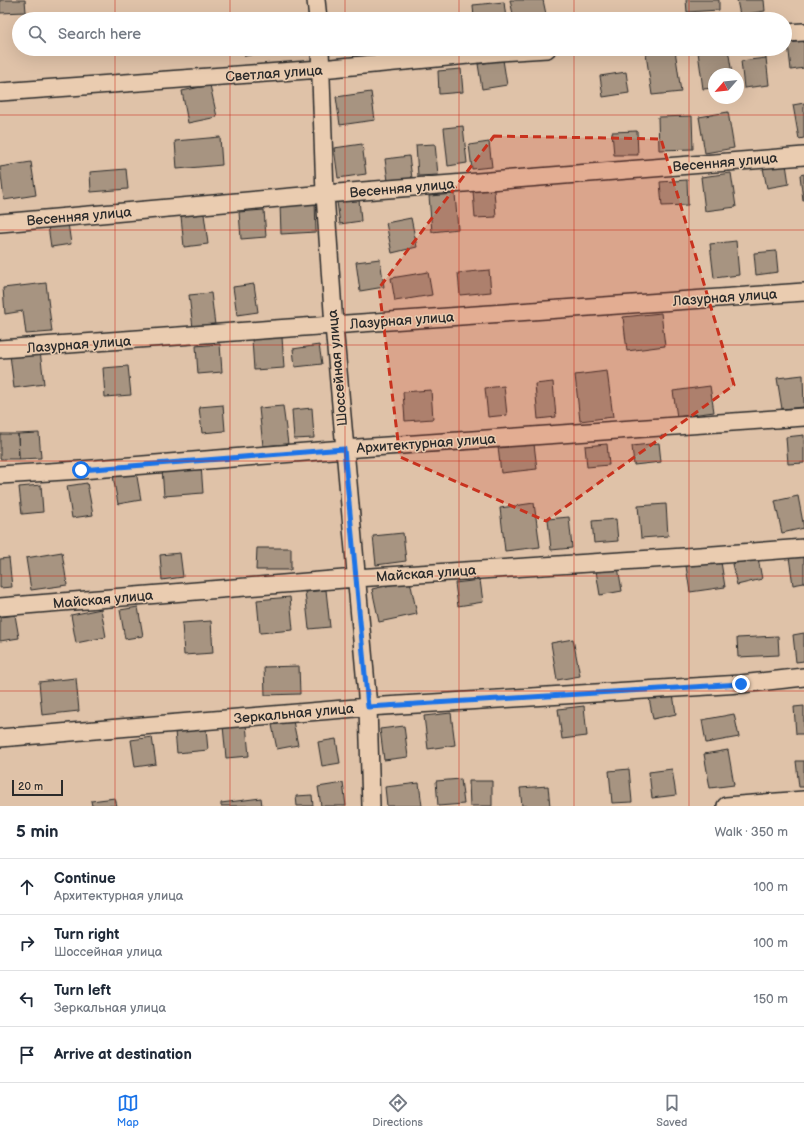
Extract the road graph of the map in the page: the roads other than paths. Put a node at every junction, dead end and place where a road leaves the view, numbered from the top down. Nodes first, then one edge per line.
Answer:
1 (316, 0) edge
2 (317, 12) edge
3 (804, 32) edge
4 (792, 33) edge
5 (320, 56) edge
6 (458, 56) edge
7 (321, 69) junction
8 (0, 92) edge
9 (804, 156) edge
10 (325, 194) junction
11 (0, 223) edge
12 (804, 292) edge
13 (334, 326) junction
14 (0, 349) edge
15 (804, 417) edge
16 (344, 449) junction
17 (0, 475) edge
18 (804, 548) edge
19 (356, 578) junction
20 (0, 607) edge
21 (804, 677) edge
22 (368, 707) junction
23 (0, 738) edge
24 (804, 800) edge
25 (371, 806) edge
26 (726, 806) edge

1 - 2 street
3 - 4 street
5 - 7 street, Шоссейная улица
6 - 7 street, Светлая улица
7 - 8 street, Светлая улица
7 - 10 street, Шоссейная улица
9 - 10 street, Весенняя улица
10 - 11 street, Весенняя улица
10 - 13 street, Шоссейная улица
12 - 13 street, Лазурная улица
13 - 14 street, Лазурная улица
13 - 16 street, Шоссейная улица
15 - 16 street, Архитектурная улица
16 - 17 street, Архитектурная улица
16 - 19 street, Шоссейная улица
18 - 19 street, Майская улица
19 - 20 street, Майская улица
19 - 22 street, Шоссейная улица
21 - 22 street, Зеркальная улица
22 - 23 street, Зеркальная улица
22 - 25 street, Шоссейная улица
24 - 26 street

